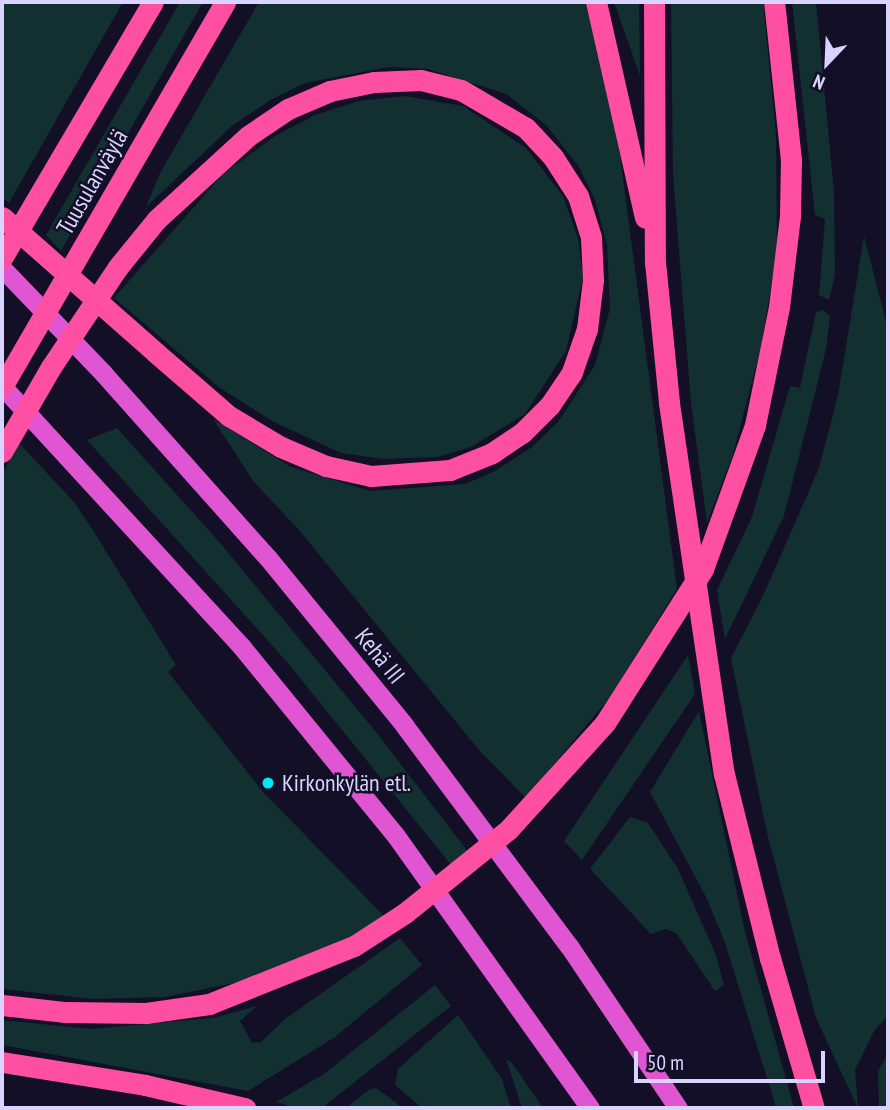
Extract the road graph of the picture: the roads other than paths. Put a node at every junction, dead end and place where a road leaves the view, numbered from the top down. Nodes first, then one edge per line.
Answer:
1 (153, 2) edge
2 (225, 2) edge
3 (596, 2) edge
4 (654, 2) edge
5 (774, 2) edge
6 (2, 217) edge
7 (2, 258) edge
8 (654, 262) junction
9 (2, 268) edge
10 (2, 387) edge
11 (2, 452) edge
12 (2, 1004) edge
13 (2, 1062) edge
14 (245, 1108) edge
15 (590, 1108) edge
16 (678, 1108) edge
17 (814, 1108) edge

1 - 7 highway, Tuusulanväylä
2 - 10 highway, Tuusulanväylä
3 - 8 highway
4 - 8 highway
5 - 12 highway
6 - 11 highway
8 - 17 highway
9 - 16 highway, Kehä III
10 - 15 highway
13 - 14 highway

